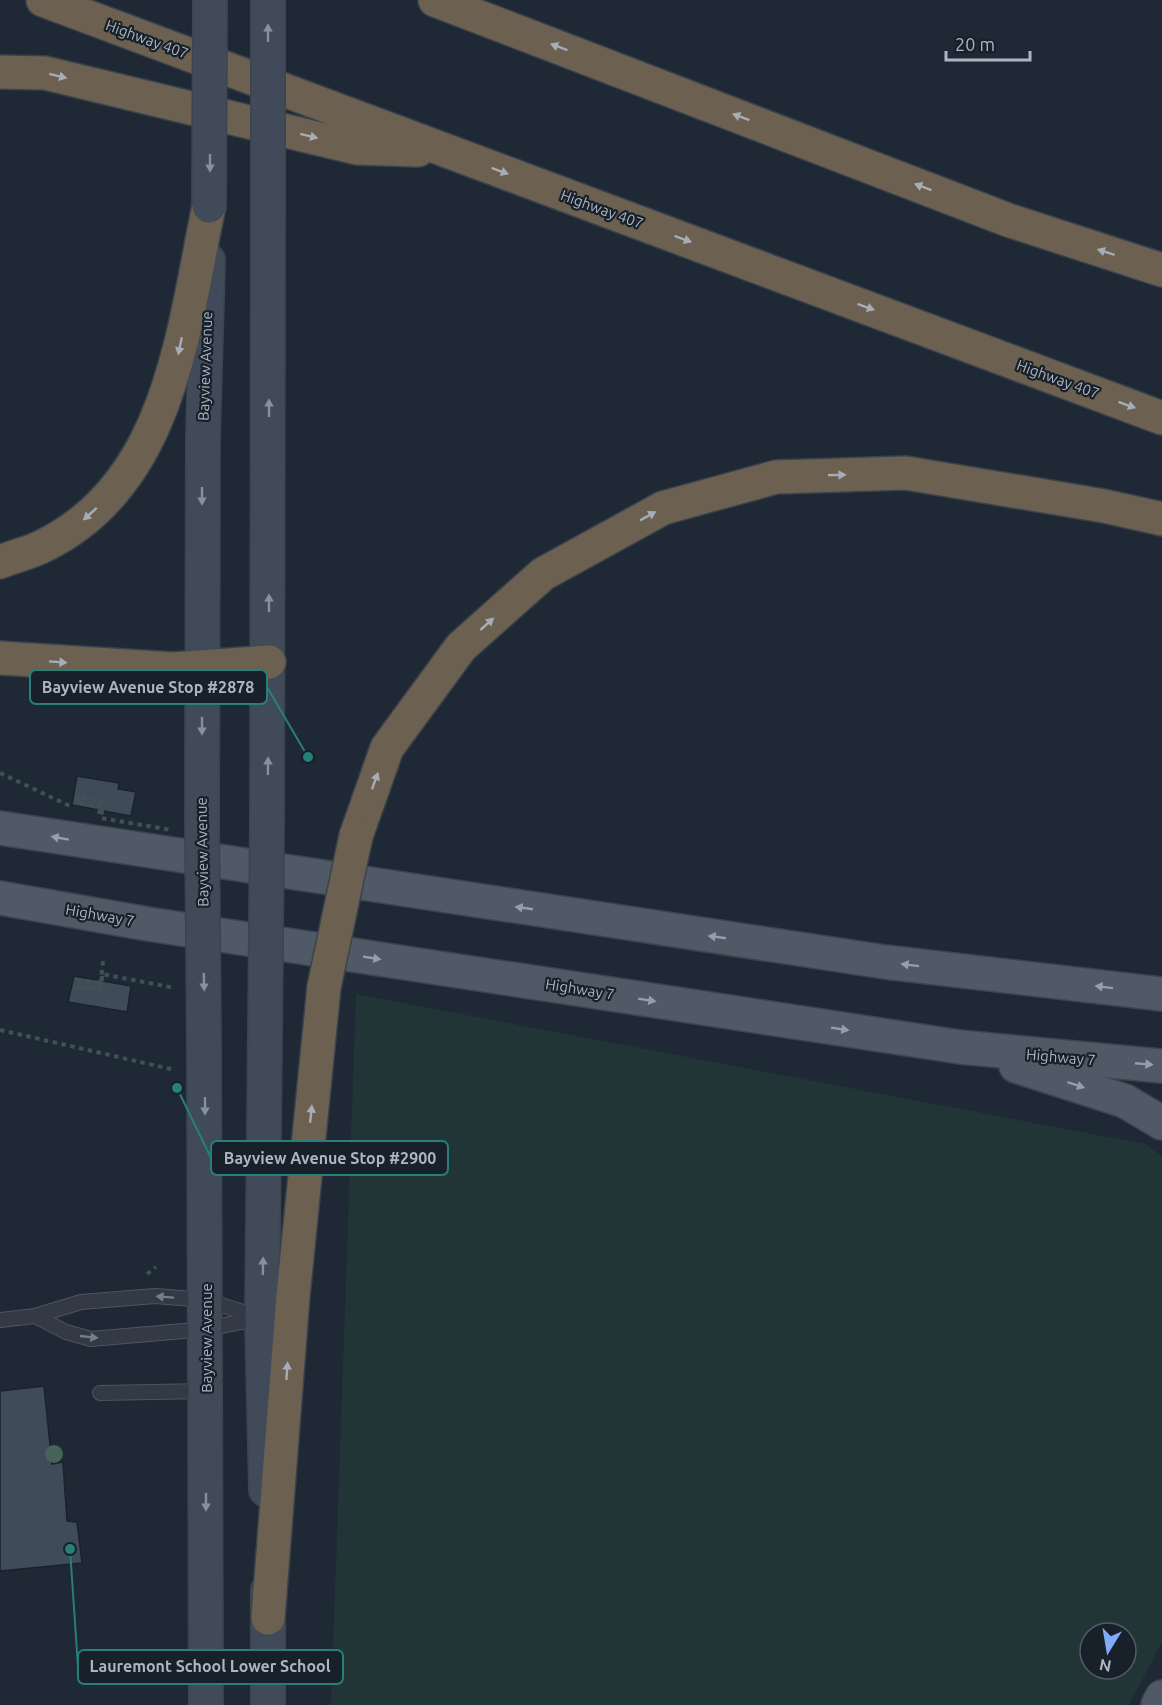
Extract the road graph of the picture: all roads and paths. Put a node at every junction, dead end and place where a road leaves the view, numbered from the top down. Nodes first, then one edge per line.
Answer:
1 (43, 0) edge
2 (210, 0) edge
3 (268, 0) edge
4 (435, 0) edge
5 (0, 72) edge
6 (446, 150) junction
7 (209, 206) junction
8 (1162, 270) edge
9 (1162, 418) edge
10 (1162, 519) edge
11 (0, 562) edge
12 (0, 658) edge
13 (269, 662) junction
14 (201, 667) junction
15 (98, 817) dead end
16 (190, 825) junction
17 (0, 828) edge
18 (0, 898) edge
19 (103, 961) dead end
20 (179, 988) dead end
21 (1162, 994) edge
22 (0, 1030) edge
23 (960, 1047) junction
24 (1162, 1066) edge
25 (178, 1071) dead end
26 (1162, 1123) edge
27 (206, 1314) junction
28 (35, 1316) junction
29 (262, 1318) junction
30 (0, 1320) edge
31 (206, 1390) junction
32 (100, 1393) dead end
33 (268, 1618) junction
34 (1162, 1696) edge
35 (206, 1705) edge
36 (268, 1705) edge
37 (1158, 1705) edge

1 - 6 highway, Highway 407
2 -> 7 main road, Bayview Avenue, bridge
13 -> 3 main road, bridge
8 -> 4 highway
5 -> 6 highway
6 -> 9 highway, Highway 407
7 -> 11 highway
7 -> 14 main road, Bayview Avenue
33 -> 10 highway, bridge
12 -> 14 highway
13 - 14 highway
29 -> 13 main road, bridge
14 -> 16 main road, Bayview Avenue
15 - 16 path, bridge
16 -> 27 main road, Bayview Avenue, bridge
21 -> 17 main road
18 -> 23 main road, Highway 7
19 - 20 path
22 - 25 path
23 -> 24 main road, Highway 7
23 -> 26 main road
27 -> 28 lane
28 -> 27 lane
27 - 29 lane
27 - 29 lane
27 - 31 main road, Bayview Avenue
28 - 30 lane
29 - 33 main road
31 - 32 lane
31 -> 35 main road, Bayview Avenue
33 - 36 main road
34 - 37 main road

